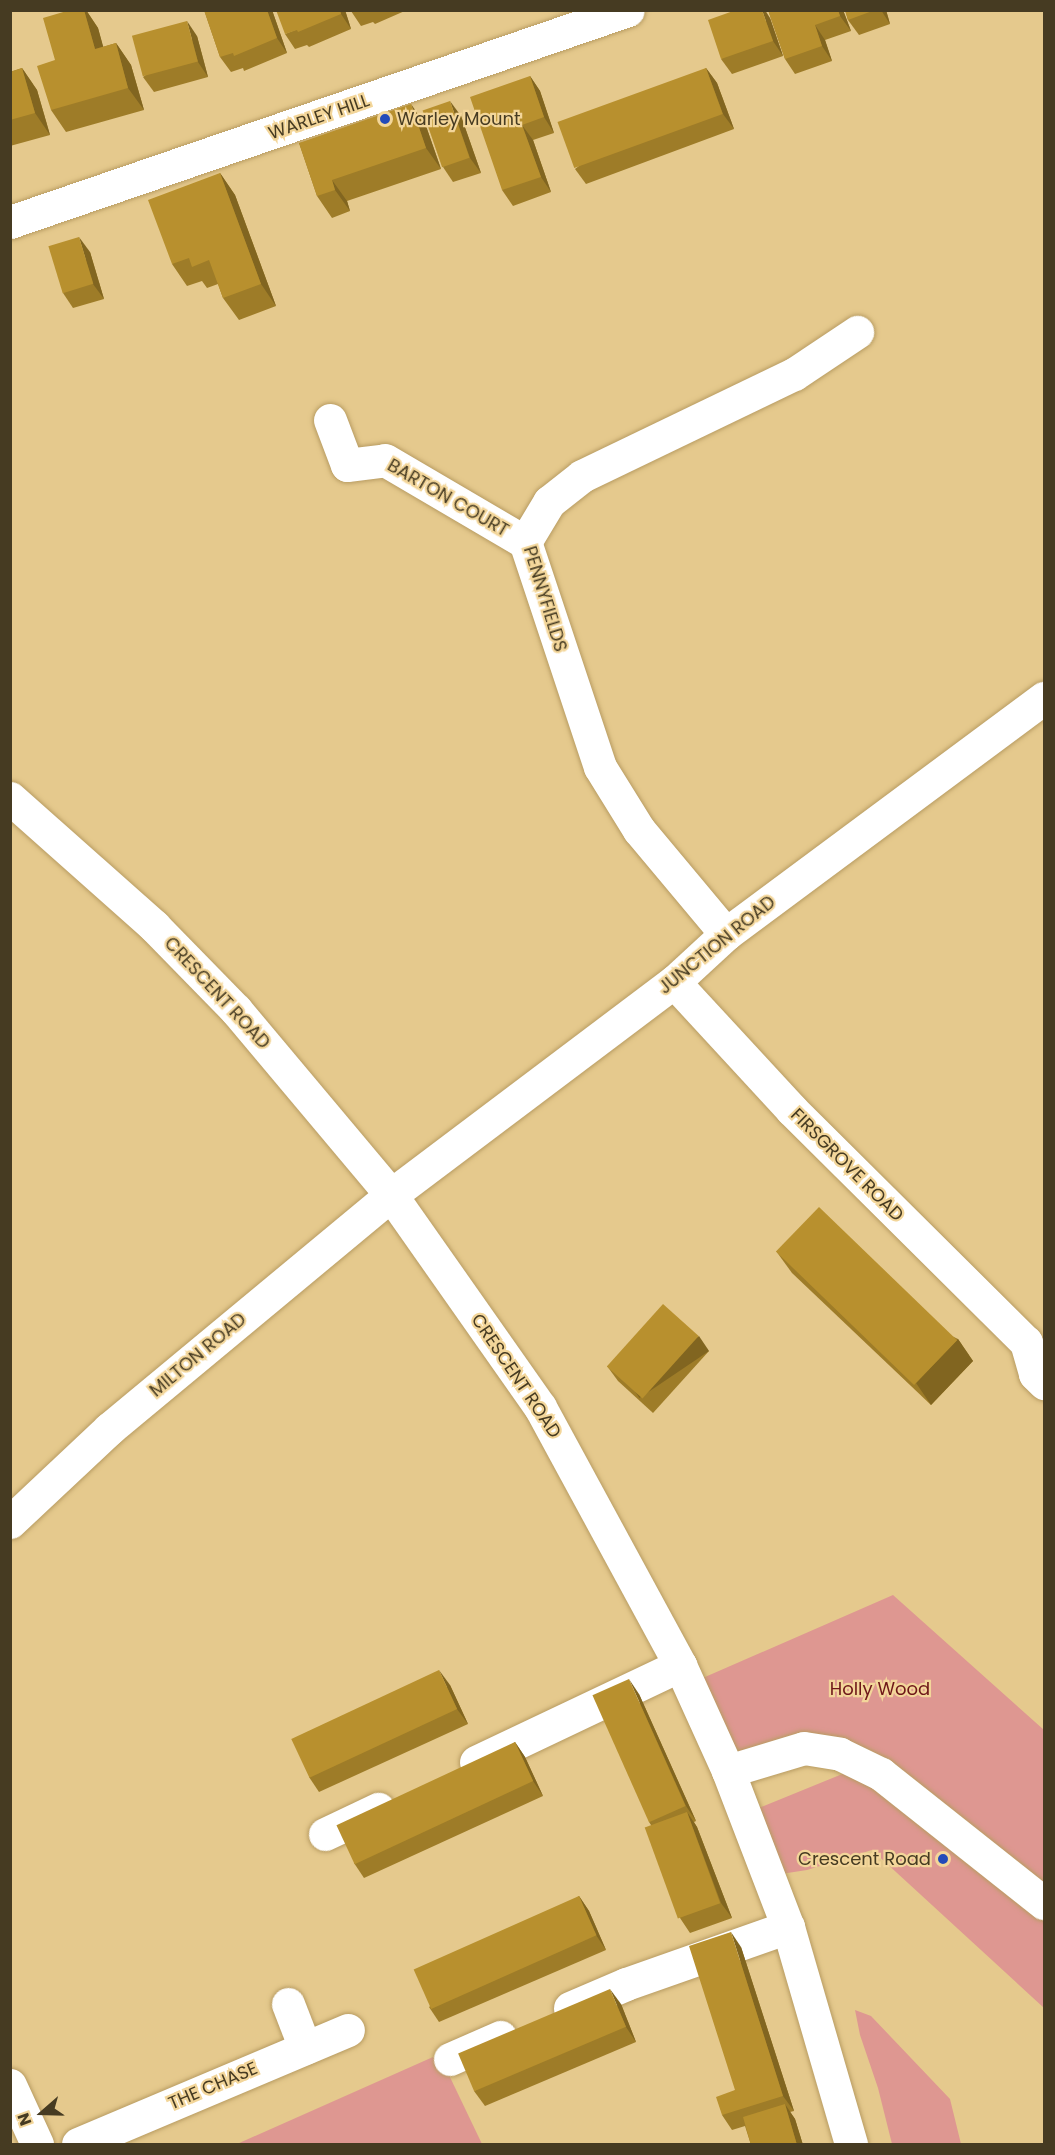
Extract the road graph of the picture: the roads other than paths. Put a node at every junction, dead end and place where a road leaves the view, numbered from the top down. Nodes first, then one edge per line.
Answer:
1 (628, 10) edge
2 (10, 222) edge
3 (857, 332) dead end
4 (330, 420) dead end
5 (525, 542) junction
6 (1044, 698) edge
7 (10, 798) edge
8 (726, 934) junction
9 (674, 982) junction
10 (391, 1195) junction
11 (1044, 1383) edge
12 (10, 1522) edge
13 (680, 1665) junction
14 (728, 1771) junction
15 (454, 1772) edge
16 (400, 1798) edge
17 (325, 1834) dead end
18 (1044, 1903) edge
19 (788, 1927) junction
20 (288, 2004) dead end
21 (348, 2030) dead end
22 (305, 2048) junction
23 (450, 2059) dead end
24 (10, 2085) edge
25 (37, 2145) edge
26 (78, 2145) edge
27 (851, 2145) edge

1 - 2 street, WARLEY HILL
3 - 5 street, PENNYFIELDS
4 - 5 street, BARTON COURT
5 - 8 street, PENNYFIELDS
6 - 8 street, JUNCTION ROAD
7 - 10 street, CRESCENT ROAD
8 - 9 street, JUNCTION ROAD
9 - 10 street, JUNCTION ROAD
9 - 11 street, FIRSGROVE ROAD
10 - 12 street, MILTON ROAD
10 - 13 street, CRESCENT ROAD
13 - 14 street, CRESCENT ROAD
13 - 15 street
14 - 18 street
14 - 19 street, CRESCENT ROAD
16 - 17 street
19 - 23 street
19 - 27 street, CRESCENT ROAD
20 - 22 street
21 - 22 street, THE CHASE
22 - 26 street, THE CHASE
24 - 25 street

